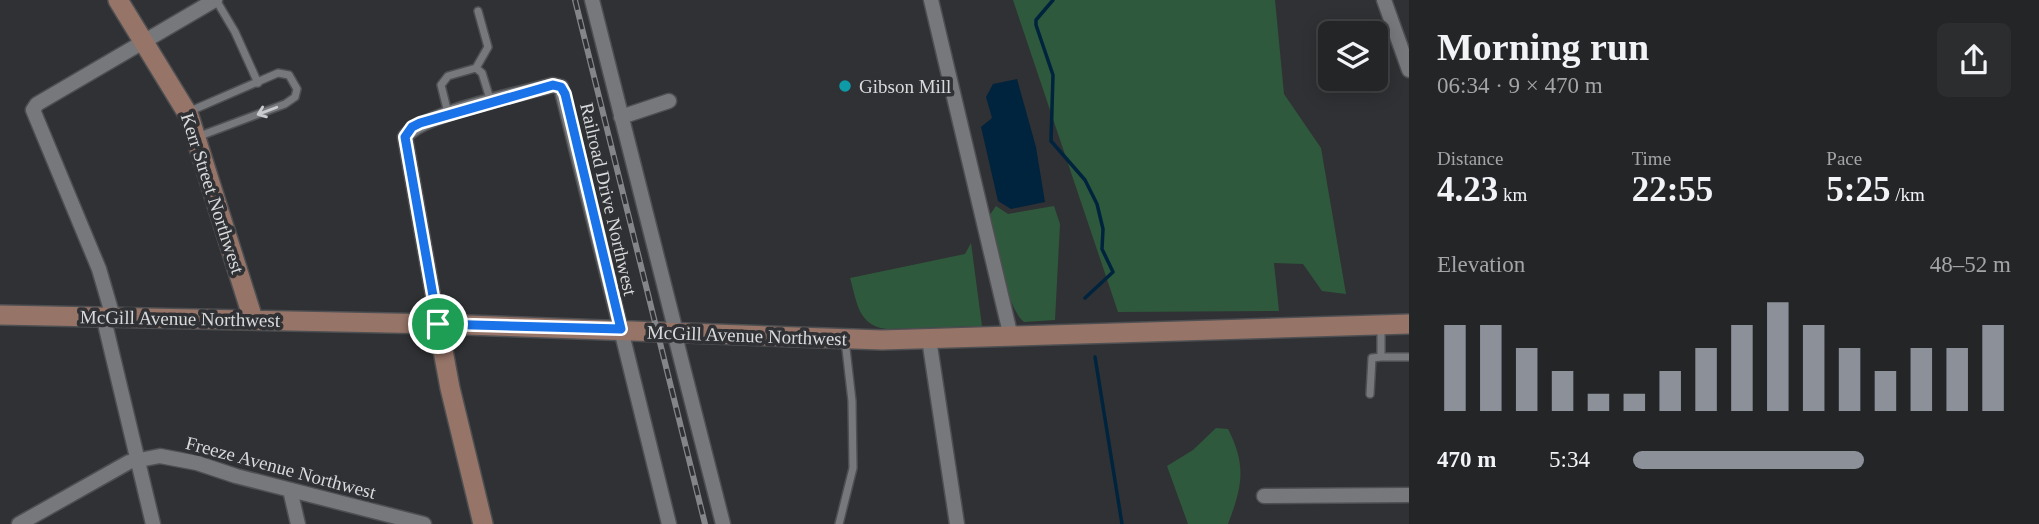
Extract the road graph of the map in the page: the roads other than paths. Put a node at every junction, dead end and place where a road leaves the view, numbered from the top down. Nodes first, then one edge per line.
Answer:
1 (118, 0) edge
2 (215, 0) edge
3 (592, 0) edge
4 (931, 0) edge
5 (1384, 0) edge
6 (478, 12) dead end
7 (145, 41) junction
8 (475, 68) junction
9 (1409, 70) edge
10 (258, 83) junction
11 (669, 100) dead end
12 (491, 103) junction
13 (187, 112) junction
14 (449, 114) junction
15 (621, 117) junction
16 (197, 138) junction
17 (0, 315) edge
18 (109, 318) junction
19 (253, 319) junction
20 (438, 324) junction
21 (1409, 324) edge
22 (1381, 326) junction
23 (621, 329) junction
24 (675, 332) junction
25 (1011, 337) junction
26 (845, 339) junction
27 (929, 339) junction
28 (1381, 357) junction
29 (1409, 357) edge
30 (1370, 394) dead end
31 (138, 458) junction
32 (290, 491) junction
33 (1409, 495) edge
34 (1264, 496) dead end
35 (19, 524) edge
36 (153, 524) edge
37 (298, 524) edge
38 (424, 524) edge
39 (483, 524) edge
40 (669, 524) edge
41 (723, 524) edge
42 (839, 524) edge
43 (957, 524) edge

1 - 7 street, Kerr Street Northwest
2 - 7 street
2 - 10 lane
3 - 15 street
4 - 25 street
5 - 9 street
6 - 8 lane
7 - 13 street, Kerr Street Northwest
7 - 18 street
8 - 12 lane
8 - 14 lane
10 - 13 lane
10 -> 16 lane
11 - 15 street
12 - 14 street
12 - 23 street, Railroad Drive Northwest
13 - 16 street, Kerr Street Northwest
14 - 20 street
15 - 24 street
16 - 19 street, Kerr Street Northwest
17 - 18 street, McGill Avenue Northwest
18 - 19 street, McGill Avenue Northwest
18 - 31 street
19 - 20 street, McGill Avenue Northwest
20 - 23 street, McGill Avenue Northwest
20 - 39 street
21 - 22 street, McGill Avenue Northwest
22 - 25 street, McGill Avenue Northwest
22 - 28 lane
23 - 24 street, McGill Avenue Northwest
23 - 40 street, Railroad Drive Northwest
24 - 26 street, McGill Avenue Northwest
24 - 41 street
25 - 27 street, McGill Avenue Northwest
26 - 27 street, McGill Avenue Northwest
26 - 42 lane
27 - 43 street
28 - 29 lane
28 - 30 lane
31 - 32 street, Freeze Avenue Northwest
31 - 35 street, Freeze Avenue Northwest
31 - 36 street
32 - 37 street
32 - 38 street, Freeze Avenue Northwest
33 - 34 street

